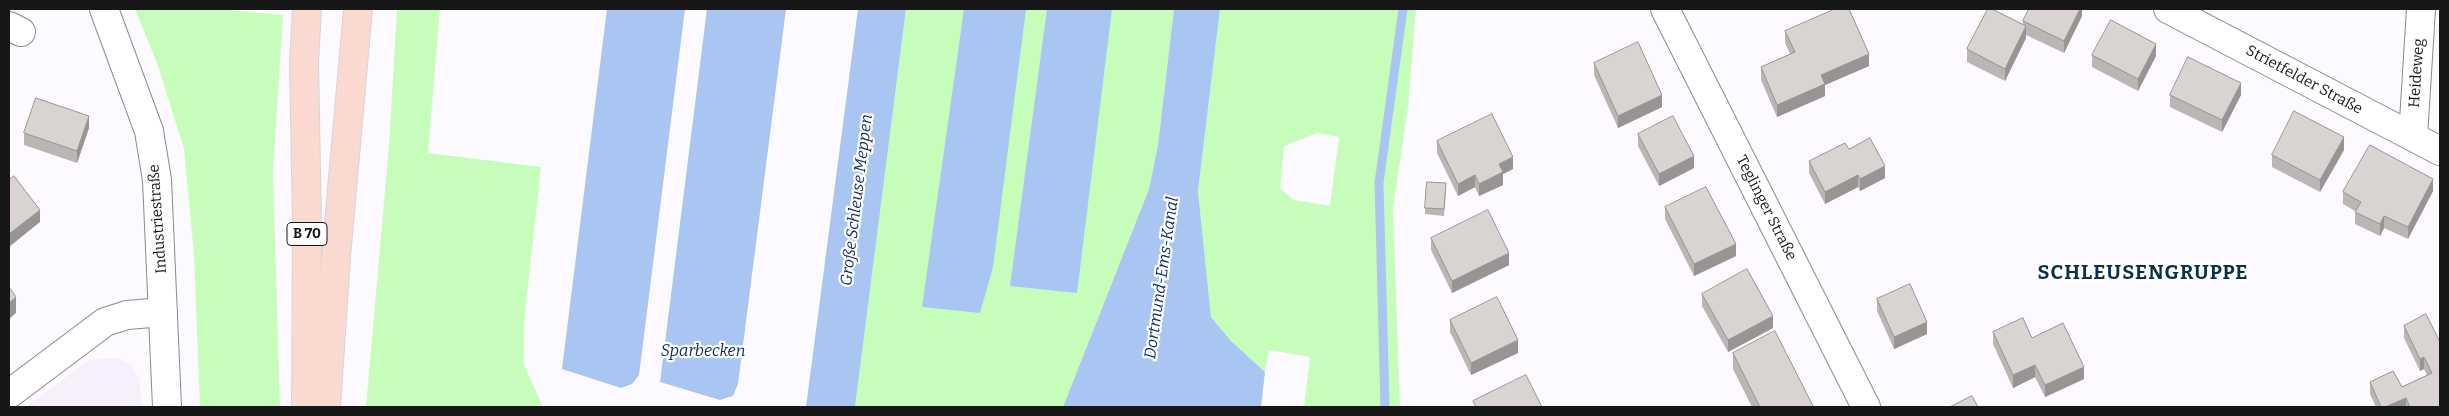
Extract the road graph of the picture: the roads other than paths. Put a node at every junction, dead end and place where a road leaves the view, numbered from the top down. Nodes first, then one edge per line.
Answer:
1 (104, 9) edge
2 (307, 9) edge
3 (358, 9) edge
4 (1665, 9) edge
5 (2168, 9) edge
6 (2421, 9) edge
7 (2413, 137) junction
8 (2440, 151) edge
9 (163, 312) junction
10 (9, 394) edge
11 (167, 407) edge
12 (306, 407) edge
13 (326, 407) edge
14 (1866, 407) edge

1 - 9 street, Industriestraße
2 - 12 main road, B 70
3 - 13 main road, B 70
4 - 14 street, Teglinger Straße
5 - 7 street, Strietfelder Straße
6 - 7 street, Heideweg
7 - 8 street, Strietfelder Straße
9 - 10 street
9 - 11 street, Industriestraße

